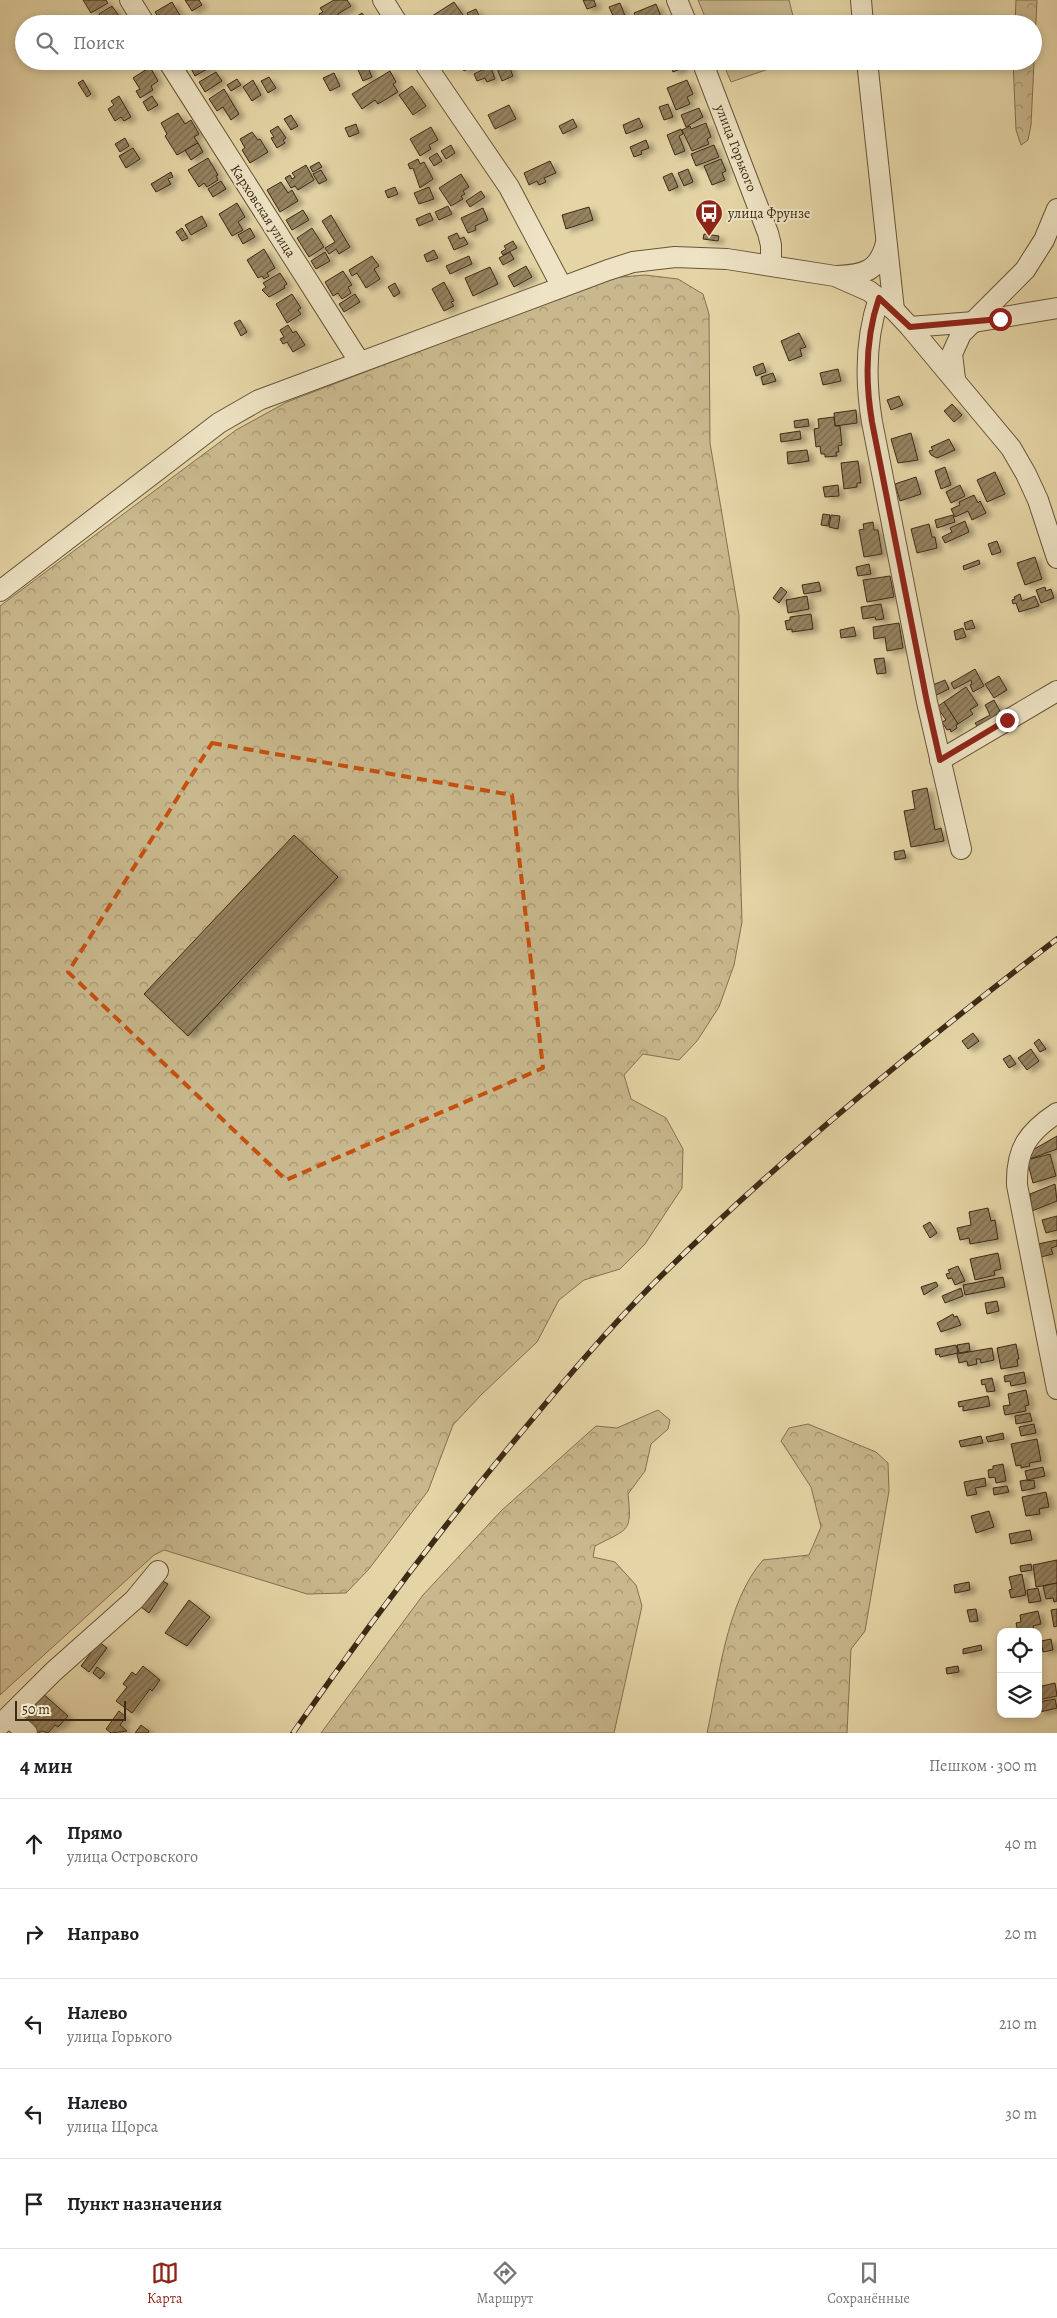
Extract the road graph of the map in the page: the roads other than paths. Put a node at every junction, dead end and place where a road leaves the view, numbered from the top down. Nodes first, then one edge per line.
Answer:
1 (130, 0) edge
2 (383, 0) edge
3 (677, 0) edge
4 (860, 0) edge
5 (139, 15) edge
6 (392, 15) edge
7 (683, 15) edge
8 (862, 15) edge
9 (174, 70) edge
10 (429, 70) edge
11 (705, 70) edge
12 (868, 70) edge
13 (1057, 209) edge
14 (887, 241) junction
15 (771, 266) junction
16 (835, 276) junction
17 (562, 287) junction
18 (886, 304) junction
19 (1057, 308) edge
20 (974, 322) junction
21 (910, 327) junction
22 (359, 361) junction
23 (954, 379) junction
24 (1057, 558) edge
25 (0, 591) edge
26 (1057, 690) edge
27 (940, 760) junction
28 (960, 849) dead end
29 (1057, 1113) edge
30 (1057, 1389) edge
31 (158, 1572) dead end
32 (5, 1721) edge
33 (27, 1733) edge

1 - 5 street
2 - 6 street
3 - 7 street
4 - 8 street
9 - 22 street, Карховская улица
10 - 17 street
11 - 15 street, улица Горького
12 - 14 street
13 - 20 street
14 - 16 street
14 - 18 street
15 - 16 street
15 - 17 street
16 - 18 street
17 - 22 street
18 - 21 street
18 - 27 street
19 - 20 street
20 - 21 street
20 - 23 street
21 - 23 street
22 - 25 street
23 - 24 street
26 - 27 street
27 - 28 street
29 - 30 street
31 - 32 street
32 - 33 street

